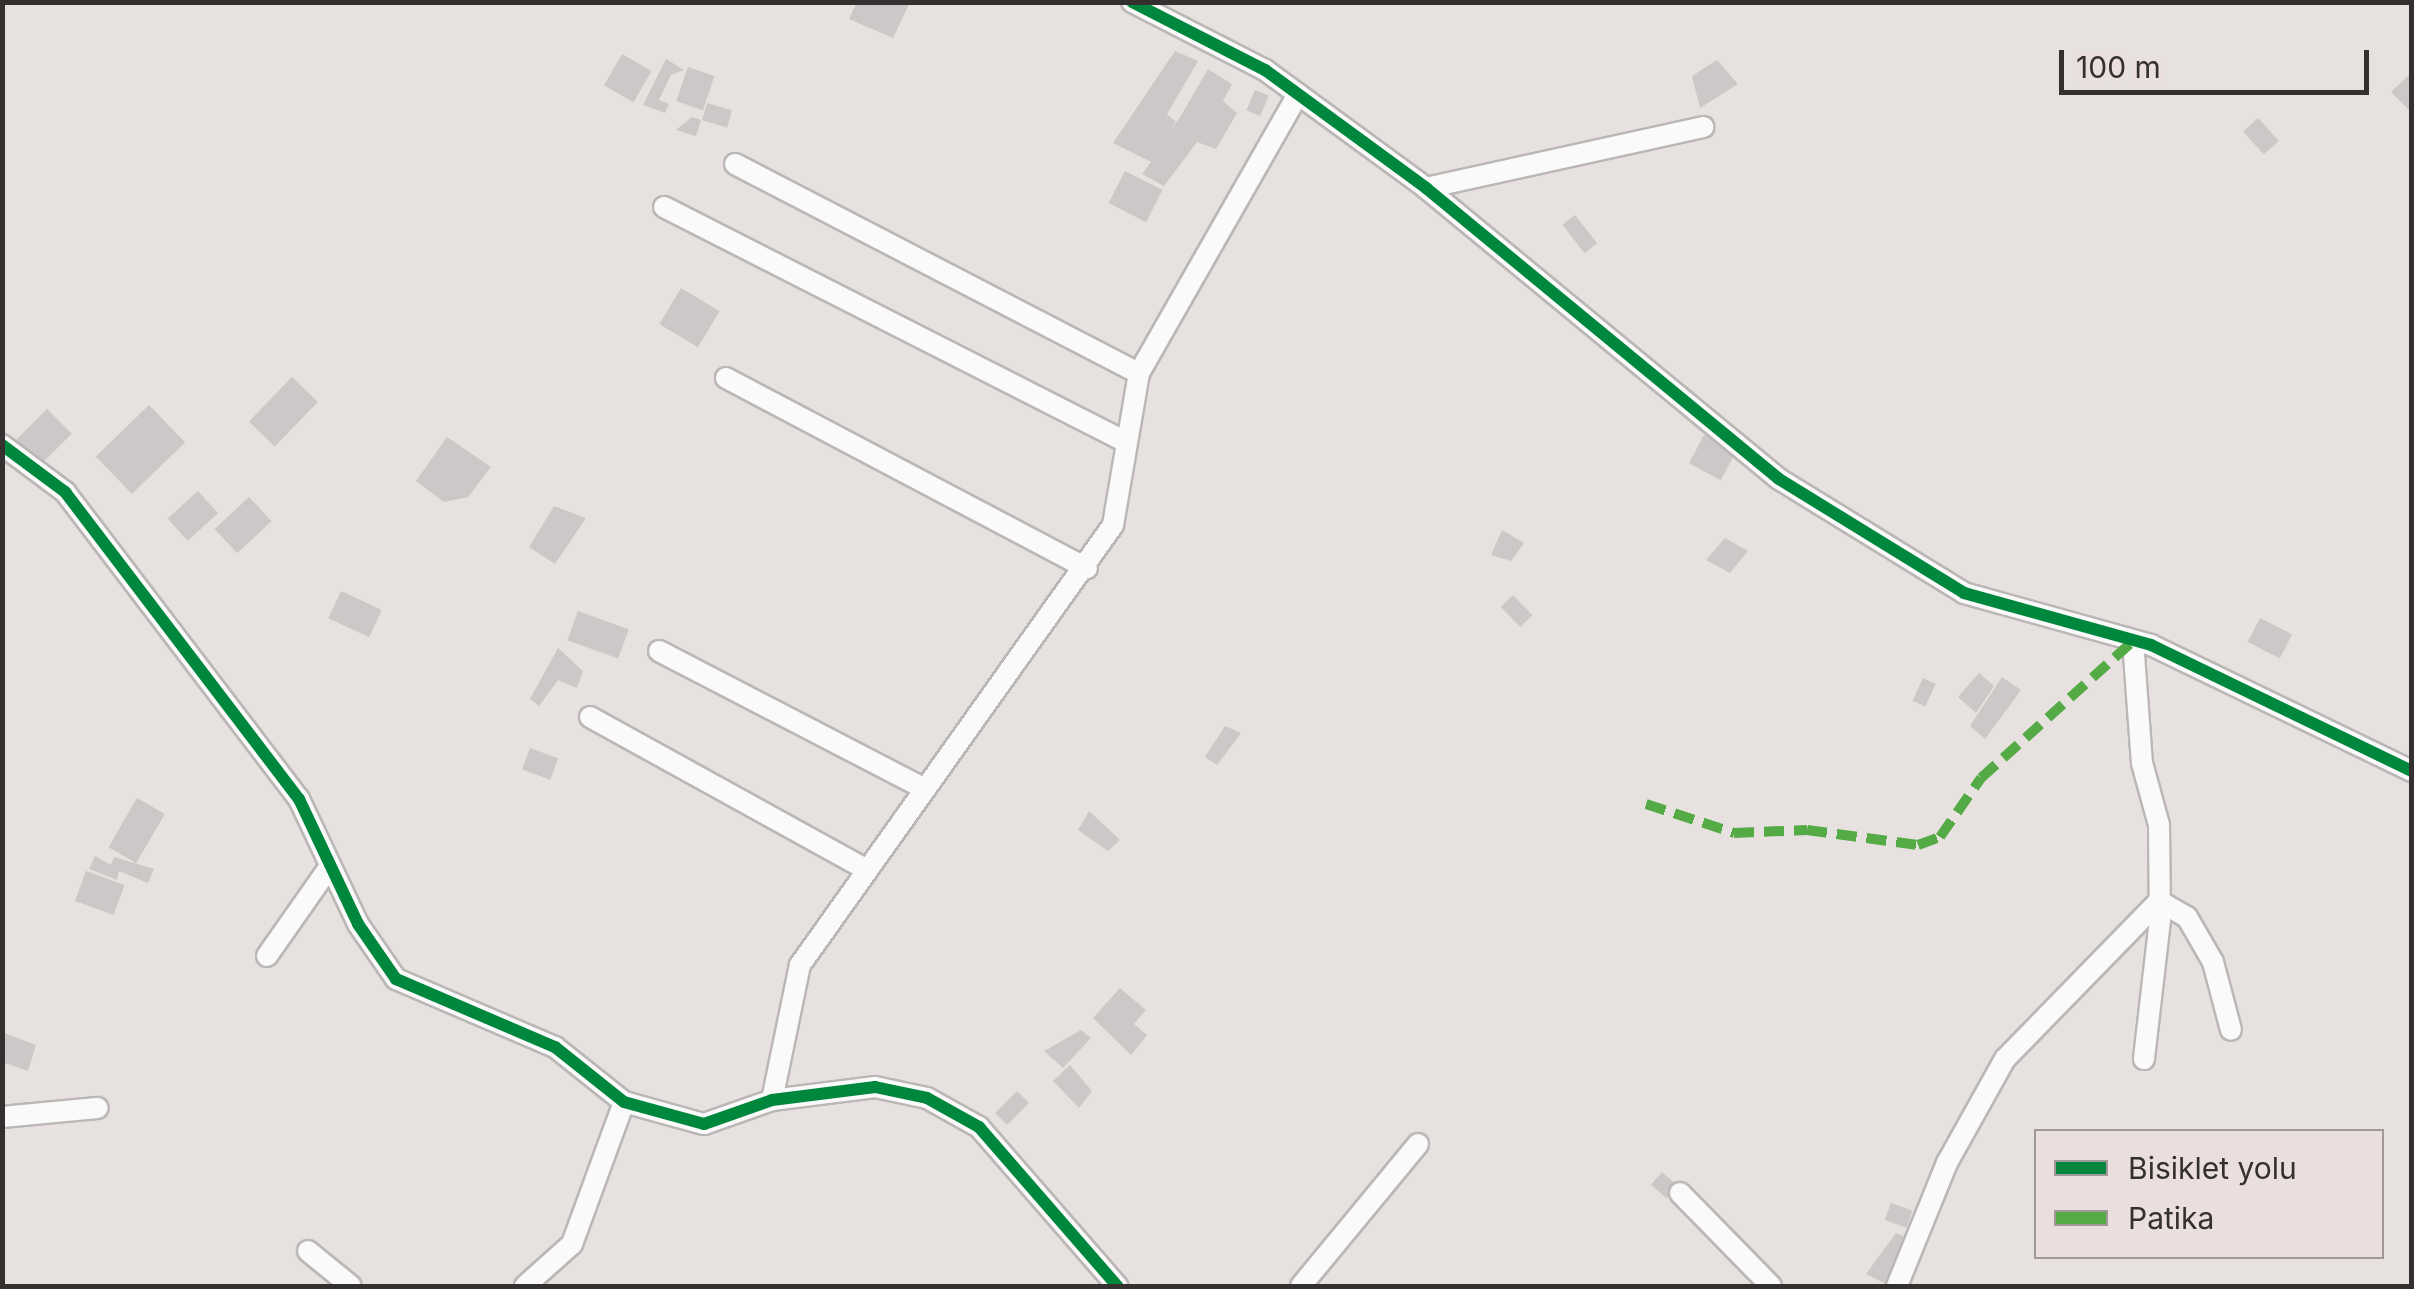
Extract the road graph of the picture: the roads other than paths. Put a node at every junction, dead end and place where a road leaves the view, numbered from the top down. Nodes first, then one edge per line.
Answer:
1 (1132, 2) edge
2 (1298, 94) junction
3 (1703, 127) dead end
4 (736, 164) dead end
5 (1426, 188) junction
6 (664, 207) dead end
7 (1139, 373) junction
8 (726, 378) dead end
9 (1126, 442) junction
10 (2, 445) edge
11 (1086, 568) junction
12 (2134, 640) junction
13 (659, 652) dead end
14 (590, 718) dead end
15 (2412, 771) edge
16 (925, 789) junction
17 (330, 866) junction
18 (863, 868) junction
19 (2159, 901) junction
20 (267, 956) dead end
21 (2231, 1030) dead end
22 (2144, 1059) dead end
23 (772, 1100) junction
24 (624, 1102) junction
25 (98, 1108) dead end
26 (2, 1116) edge
27 (1418, 1144) dead end
28 (1680, 1194) dead end
29 (308, 1252) dead end
30 (351, 1286) edge
31 (525, 1286) edge
32 (1117, 1286) edge
33 (1301, 1286) edge
34 (1771, 1286) edge
35 (1897, 1286) edge

1 - 2 street
2 - 5 street
2 - 7 street
3 - 5 street
4 - 7 street
5 - 12 street
6 - 9 street
7 - 9 street
8 - 11 street
9 - 11 street
10 - 17 street
11 - 16 street
12 - 15 street
12 - 19 street
13 - 16 street
14 - 18 street
16 - 18 street
17 - 20 street
17 - 24 street
18 - 23 street
19 - 21 street
19 - 22 street
19 - 35 street
23 - 24 street
23 - 32 street
24 - 31 street
25 - 26 street
27 - 33 street
28 - 34 street
29 - 30 street

